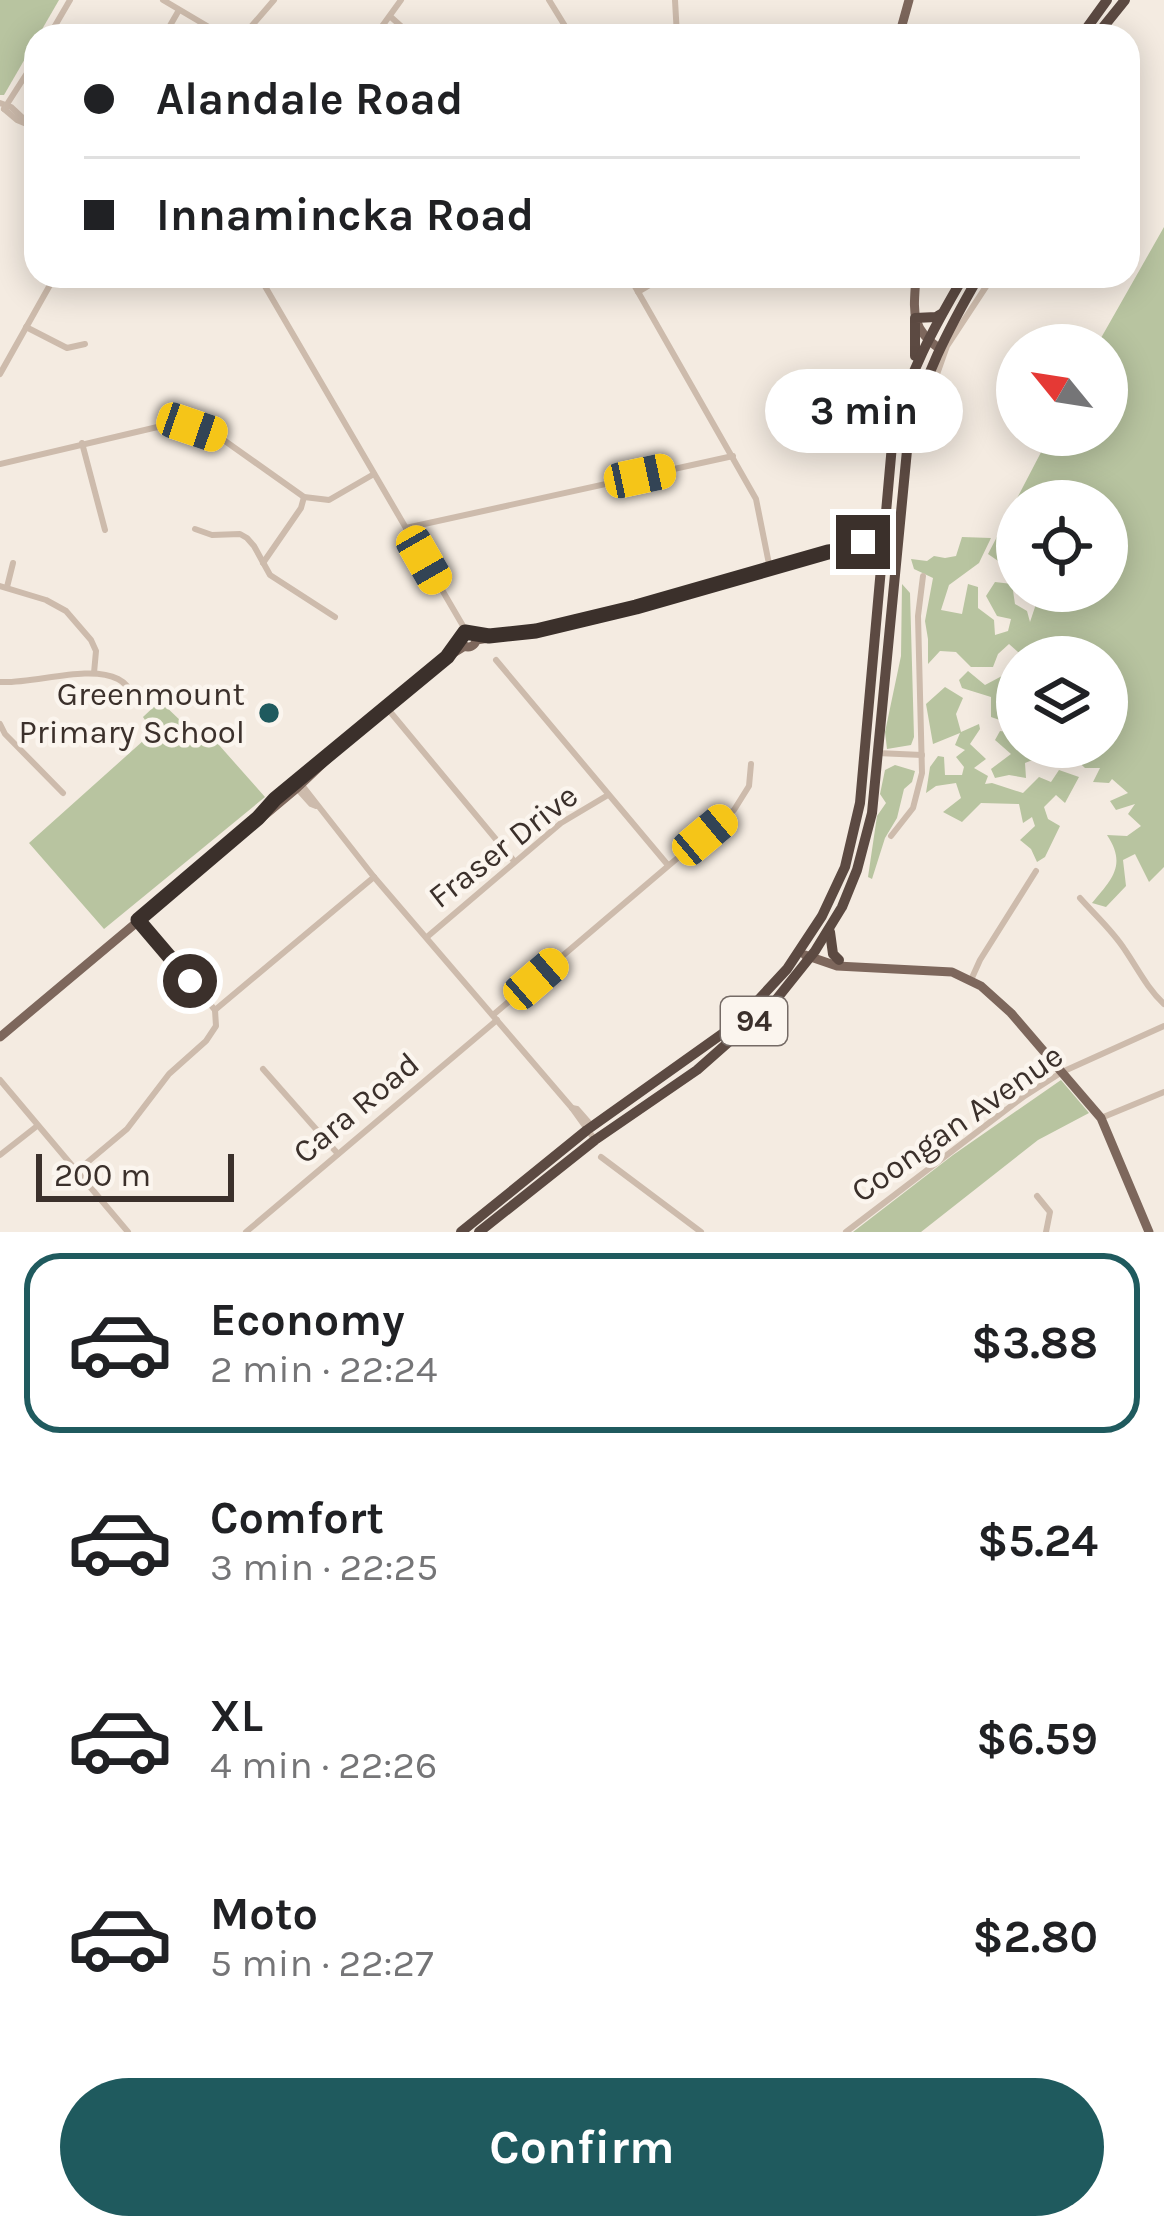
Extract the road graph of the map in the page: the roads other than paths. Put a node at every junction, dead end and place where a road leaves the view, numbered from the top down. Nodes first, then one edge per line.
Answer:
1 (274, 0) edge
2 (401, 0) edge
3 (1125, 0) edge
4 (166, 1) edge
5 (179, 10) junction
6 (391, 17) junction
7 (171, 24) edge
8 (203, 24) edge
9 (253, 24) edge
10 (385, 24) edge
11 (399, 24) edge
12 (1106, 24) edge
13 (24, 79) edge
14 (5, 107) edge
15 (48, 288) edge
16 (266, 288) edge
17 (636, 288) edge
18 (645, 288) edge
19 (916, 288) edge
20 (957, 288) edge
21 (973, 288) edge
22 (985, 288) edge
23 (638, 292) junction
24 (942, 313) junction
25 (915, 318) junction
26 (26, 327) junction
27 (929, 336) junction
28 (85, 344) dead end
29 (942, 345) junction
30 (0, 374) edge
31 (909, 381) junction
32 (927, 390) junction
33 (925, 408) dead end
34 (82, 443) junction
35 (733, 456) junction
36 (0, 464) edge
37 (374, 474) junction
38 (304, 497) junction
39 (406, 528) junction
40 (195, 529) dead end
41 (105, 530) dead end
42 (882, 541) junction
43 (862, 547) junction
44 (897, 548) junction
45 (14, 562) dead end
46 (263, 562) junction
47 (770, 569) junction
48 (880, 572) junction
49 (922, 576) dead end
50 (3, 587) edge
51 (335, 617) dead end
52 (467, 636) junction
53 (496, 660) dead end
54 (94, 673) junction
55 (0, 682) edge
56 (138, 701) dead end
57 (387, 708) junction
58 (0, 724) edge
59 (871, 753) junction
60 (922, 755) junction
61 (751, 764) dead end
62 (297, 784) junction
63 (63, 793) dead end
64 (609, 795) junction
65 (892, 836) dead end
66 (514, 861) junction
67 (668, 865) junction
68 (1036, 871) dead end
69 (374, 877) junction
70 (1081, 898) dead end
71 (138, 920) junction
72 (830, 929) junction
73 (428, 937) junction
74 (808, 951) junction
75 (845, 963) junction
76 (971, 980) junction
77 (1164, 1004) edge
78 (214, 1010) junction
79 (495, 1018) junction
80 (1164, 1026) edge
81 (3, 1035) edge
82 (263, 1069) dead end
83 (1062, 1072) junction
84 (2, 1083) edge
85 (1164, 1092) edge
86 (1102, 1118) junction
87 (37, 1126) junction
88 (594, 1133) junction
89 (338, 1154) junction
90 (0, 1155) edge
91 (601, 1157) dead end
92 (77, 1171) junction
93 (1037, 1196) dead end
94 (128, 1232) edge
95 (246, 1232) edge
96 (461, 1232) edge
97 (479, 1232) edge
98 (701, 1232) edge
99 (846, 1232) edge
100 (1046, 1232) edge
101 (1149, 1232) edge

1 - 9 street
2 - 6 street
3 - 12 highway
4 - 5 street
5 - 7 street
5 - 8 street
6 - 10 street
6 - 11 street
13 - 14 street
15 - 26 street
16 - 37 street
17 - 23 street
18 - 23 street
19 - 25 main road
20 - 24 highway, 94
21 - 29 highway, 94
22 - 32 street
23 - 35 street
24 - 25 highway
24 - 27 highway, 94
25 - 27 main road
25 - 31 highway
26 - 28 street
26 - 30 street
27 - 29 main road
27 - 31 highway, 94
29 - 32 highway, 94
31 - 32 street
31 - 42 highway, 94
32 - 33 street
32 - 44 highway, 94
34 - 36 street
34 - 38 street
34 - 41 street
35 - 39 street
35 - 47 street
37 - 38 street
37 - 39 street
38 - 46 street
39 - 52 street
40 - 46 street
42 - 43 highway
42 - 43 main road
42 - 44 main road
42 - 48 highway, 94
43 - 47 main road
43 - 48 highway
44 - 59 highway, 94
45 - 50 street
46 - 51 street
47 - 52 main road
48 - 59 highway, 94
49 - 60 street
50 - 54 street
52 - 57 main road
53 - 64 street
54 - 55 street
54 - 56 street
57 - 62 main road
57 - 66 street
58 - 63 street
59 - 60 street
59 - 72 highway, 94
59 - 74 highway, 94
60 - 65 street
61 - 67 street, Cara Road
62 - 69 street
62 - 71 main road
64 - 66 street, Fraser Drive
64 - 67 street
66 - 73 street, Fraser Drive
67 - 79 street, Cara Road
68 - 76 street
69 - 73 street
69 - 78 street
70 - 77 street
71 - 78 street
71 - 81 main road
72 - 74 highway, 94
72 - 75 highway
73 - 79 street
74 - 75 main road
74 - 88 highway, 94
75 - 76 main road
76 - 83 main road
78 - 92 street
79 - 88 street
79 - 89 street, Cara Road
80 - 83 street, Coongan Avenue
82 - 89 street
83 - 86 main road
83 - 99 street, Coongan Avenue
84 - 87 street
85 - 86 street
86 - 101 main road
87 - 90 street
87 - 92 street
88 - 96 highway, 94
88 - 97 highway, 94
89 - 95 street, Cara Road
91 - 98 street
92 - 94 street
93 - 100 street

